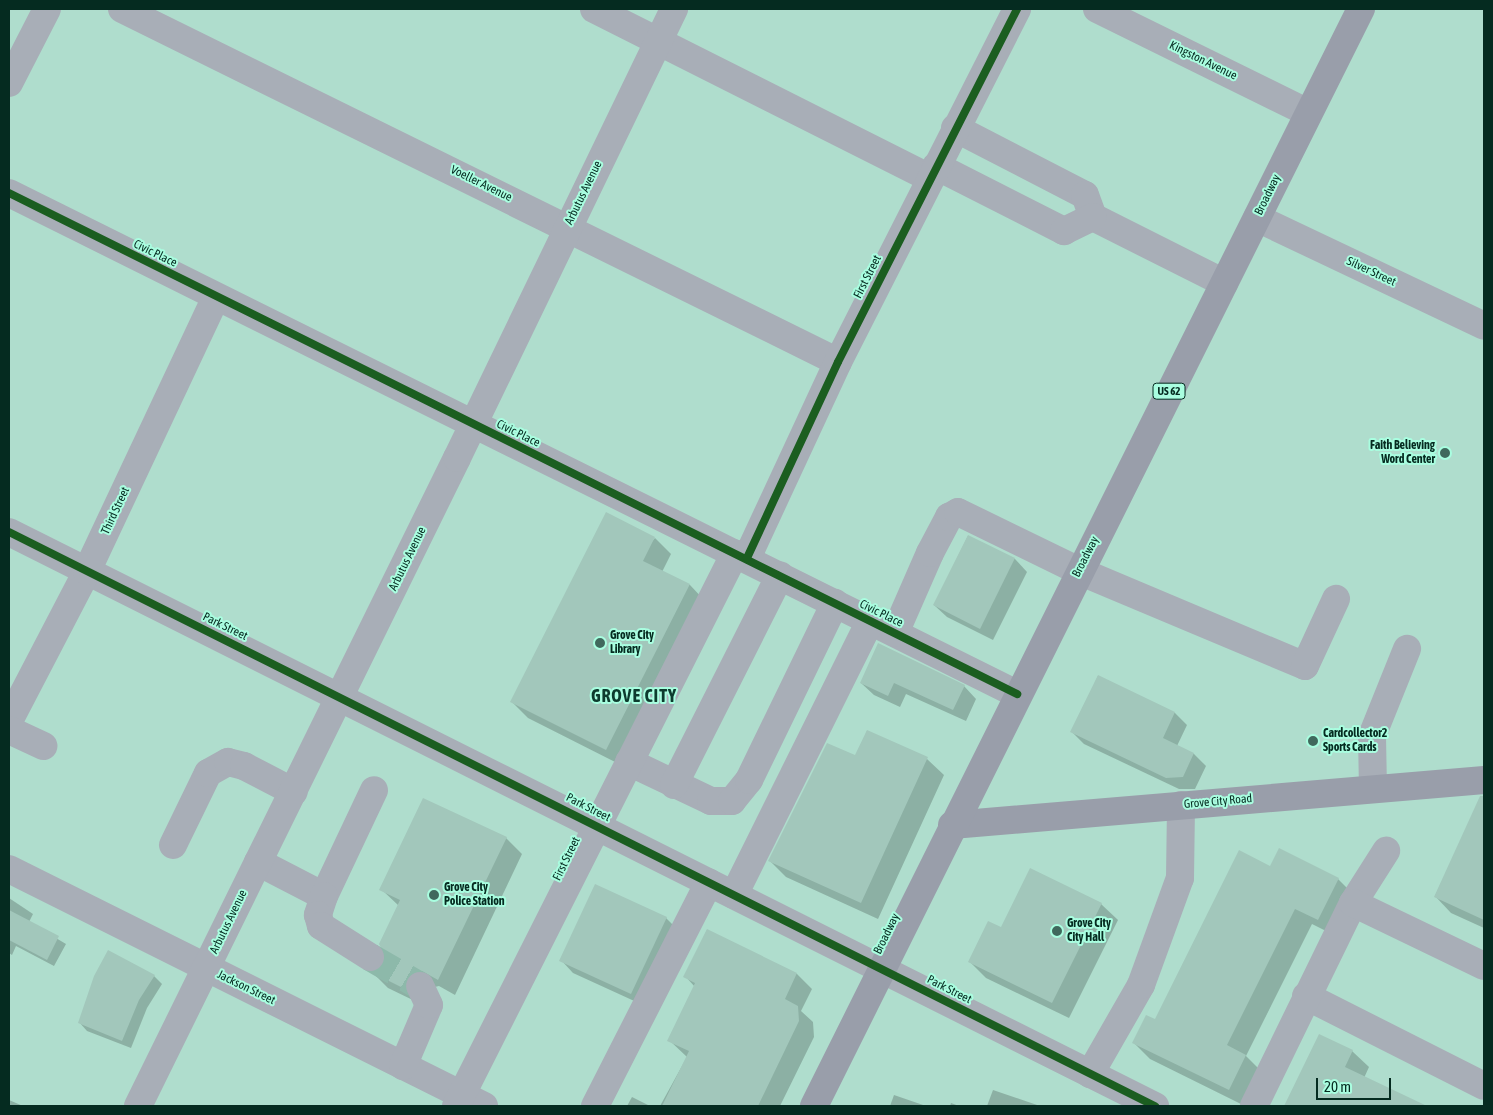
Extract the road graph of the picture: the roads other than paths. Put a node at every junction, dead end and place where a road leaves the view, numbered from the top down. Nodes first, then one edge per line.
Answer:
1 (47, 9) edge
2 (122, 9) edge
3 (594, 9) edge
4 (674, 9) edge
5 (1017, 9) edge
6 (1098, 9) edge
7 (1361, 9) edge
8 (659, 40) junction
9 (9, 83) edge
10 (1308, 113) junction
11 (955, 128) junction
12 (933, 172) junction
13 (9, 193) edge
14 (1093, 217) junction
15 (1257, 218) junction
16 (568, 226) junction
17 (1224, 283) junction
18 (216, 297) junction
19 (1484, 326) edge
20 (838, 362) junction
21 (474, 425) junction
22 (9, 532) edge
23 (741, 556) junction
24 (87, 571) junction
25 (1078, 571) junction
26 (780, 575) junction
27 (1336, 599) dead end
28 (834, 603) junction
29 (870, 621) junction
30 (895, 633) junction
31 (1407, 649) dead end
32 (1017, 694) junction
33 (341, 696) junction
34 (9, 721) edge
35 (9, 730) edge
36 (43, 746) dead end
37 (629, 762) junction
38 (1484, 780) edge
39 (674, 785) junction
40 (1373, 789) junction
41 (374, 790) dead end
42 (294, 792) junction
43 (1181, 805) junction
44 (597, 825) junction
45 (952, 825) junction
46 (172, 845) dead end
47 (1386, 851) dead end
48 (258, 862) junction
49 (9, 869) edge
50 (709, 882) junction
51 (734, 895) junction
52 (324, 896) junction
53 (1353, 903) junction
54 (370, 957) tunnel mouth
55 (1484, 966) edge
56 (206, 968) junction
57 (883, 969) junction
58 (420, 986) tunnel mouth
59 (1306, 996) junction
60 (402, 1066) junction
61 (1090, 1074) junction
62 (1484, 1086) edge
63 (468, 1103) edge
64 (138, 1106) edge
65 (595, 1106) edge
66 (814, 1106) edge
67 (1154, 1106) edge
68 (1254, 1106) edge

1 - 9 street
2 - 16 street, Voeller Avenue
3 - 8 street
4 - 8 street, Arbutus Avenue
5 - 11 street, First Street
6 - 10 street, Kingston Avenue
7 - 10 main road, Broadway / US 62
8 - 12 street
8 - 16 street, Arbutus Avenue
10 - 15 main road, Broadway / US 62
11 - 12 street, First Street
11 - 14 street
12 - 14 street
12 - 20 street, First Street
13 - 18 street, Civic Place
14 - 17 street
15 - 17 main road, Broadway / US 62
15 - 19 street, Silver Street
16 - 20 street, Voeller Avenue
16 - 21 street, Arbutus Avenue
17 - 25 main road, Broadway / US 62
18 - 21 street, Civic Place
18 - 24 street, Third Street
20 - 23 street, First Street
21 - 23 street, Civic Place
21 - 33 street, Arbutus Avenue
22 - 24 street, Park Street
23 - 26 street, Civic Place
23 - 37 street, First Street
24 - 33 street, Park Street
24 - 34 street, Third Street
25 - 27 street
25 - 30 street
25 - 32 main road, Broadway / US 62
26 - 28 street, Civic Place
26 - 39 street
28 - 29 street, Civic Place
28 - 39 street
29 - 30 street, Civic Place
29 - 51 street
30 - 32 street, Civic Place
31 - 40 street
32 - 45 main road, Broadway / US 62
33 - 42 street, Arbutus Avenue
33 - 44 street, Park Street
35 - 36 street
37 - 39 street
37 - 44 street, First Street
38 - 40 main road, Grove City Road
40 - 43 main road, Grove City Road
41 - 52 street
42 - 46 street
42 - 48 street, Arbutus Avenue
43 - 45 main road, Grove City Road
43 - 61 street
44 - 50 street, Park Street
44 - 63 street, First Street
45 - 57 main road, Broadway / US 62
47 - 53 street
48 - 52 street
48 - 56 street, Arbutus Avenue
49 - 56 street, Jackson Street
50 - 51 street, Park Street
50 - 65 street
51 - 57 street, Park Street
52 - 54 street
53 - 55 street
53 - 59 street
56 - 60 street, Jackson Street
56 - 64 street, Arbutus Avenue
57 - 61 street, Park Street
57 - 66 main road, Broadway / US 62
58 - 60 street
59 - 62 street
59 - 68 street
60 - 63 street, Jackson Street
61 - 67 street, Park Street

